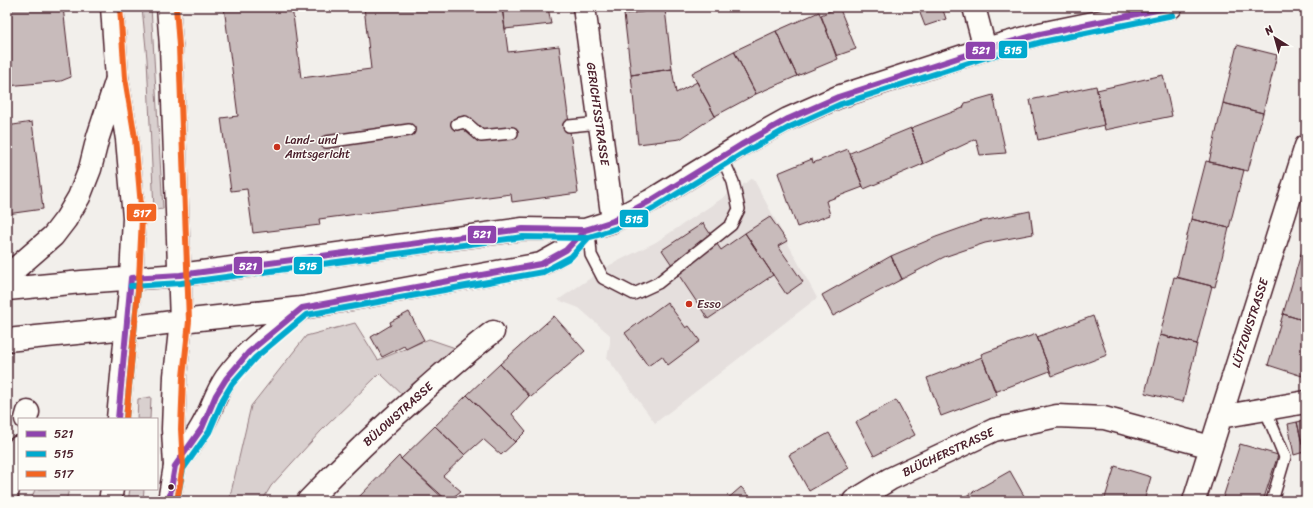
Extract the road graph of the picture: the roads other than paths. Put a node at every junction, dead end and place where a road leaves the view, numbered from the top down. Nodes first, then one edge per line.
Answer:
1 (112, 7) edge
2 (168, 7) edge
3 (584, 7) edge
4 (974, 7) edge
5 (1171, 7) edge
6 (984, 49) junction
7 (117, 79) junction
8 (600, 123) junction
9 (457, 124) dead end
10 (569, 126) dead end
11 (409, 130) dead end
12 (512, 133) dead end
13 (326, 142) dead end
14 (1306, 146) edge
15 (722, 157) junction
16 (613, 221) junction
17 (587, 230) junction
18 (180, 275) junction
19 (7, 276) edge
20 (131, 278) junction
21 (7, 289) edge
22 (302, 308) junction
23 (181, 320) junction
24 (126, 328) junction
25 (493, 332) dead end
26 (7, 340) edge
27 (1306, 402) edge
28 (1265, 409) junction
29 (1220, 417) junction
30 (118, 418) edge
31 (1211, 447) junction
32 (18, 451) edge
33 (175, 466) junction
34 (112, 490) edge
35 (7, 493) edge
36 (110, 501) edge
37 (169, 501) edge
38 (308, 501) edge
39 (854, 501) edge
40 (1194, 501) edge
41 (1272, 501) edge

1 - 7 main road
2 - 18 main road
3 - 8 main road, GERICHTSSTRASSE
4 - 6 main road
5 - 6 main road
6 - 15 main road
7 - 19 main road
7 - 20 main road
8 - 10 lane
8 - 16 main road, GERICHTSSTRASSE
9 - 12 lane
11 - 13 lane
14 - 29 main road, LÜTZOWSTRASSE
15 - 16 main road
15 - 17 lane
16 - 17 main road
17 - 18 main road
17 - 22 main road
18 - 20 main road
18 - 23 main road
20 - 21 main road
20 - 24 main road
22 - 23 main road
22 - 33 main road
23 - 24 main road
23 - 33 main road
24 - 26 main road
24 - 30 main road
25 - 38 main road, BÜLOWSTRASSE
27 - 28 main road
28 - 29 main road
28 - 41 lane
29 - 31 main road, LÜTZOWSTRASSE
31 - 39 main road, BLÜCHERSTRASSE
31 - 40 main road, LÜTZOWSTRASSE
32 - 35 main road
33 - 37 main road
34 - 36 main road

